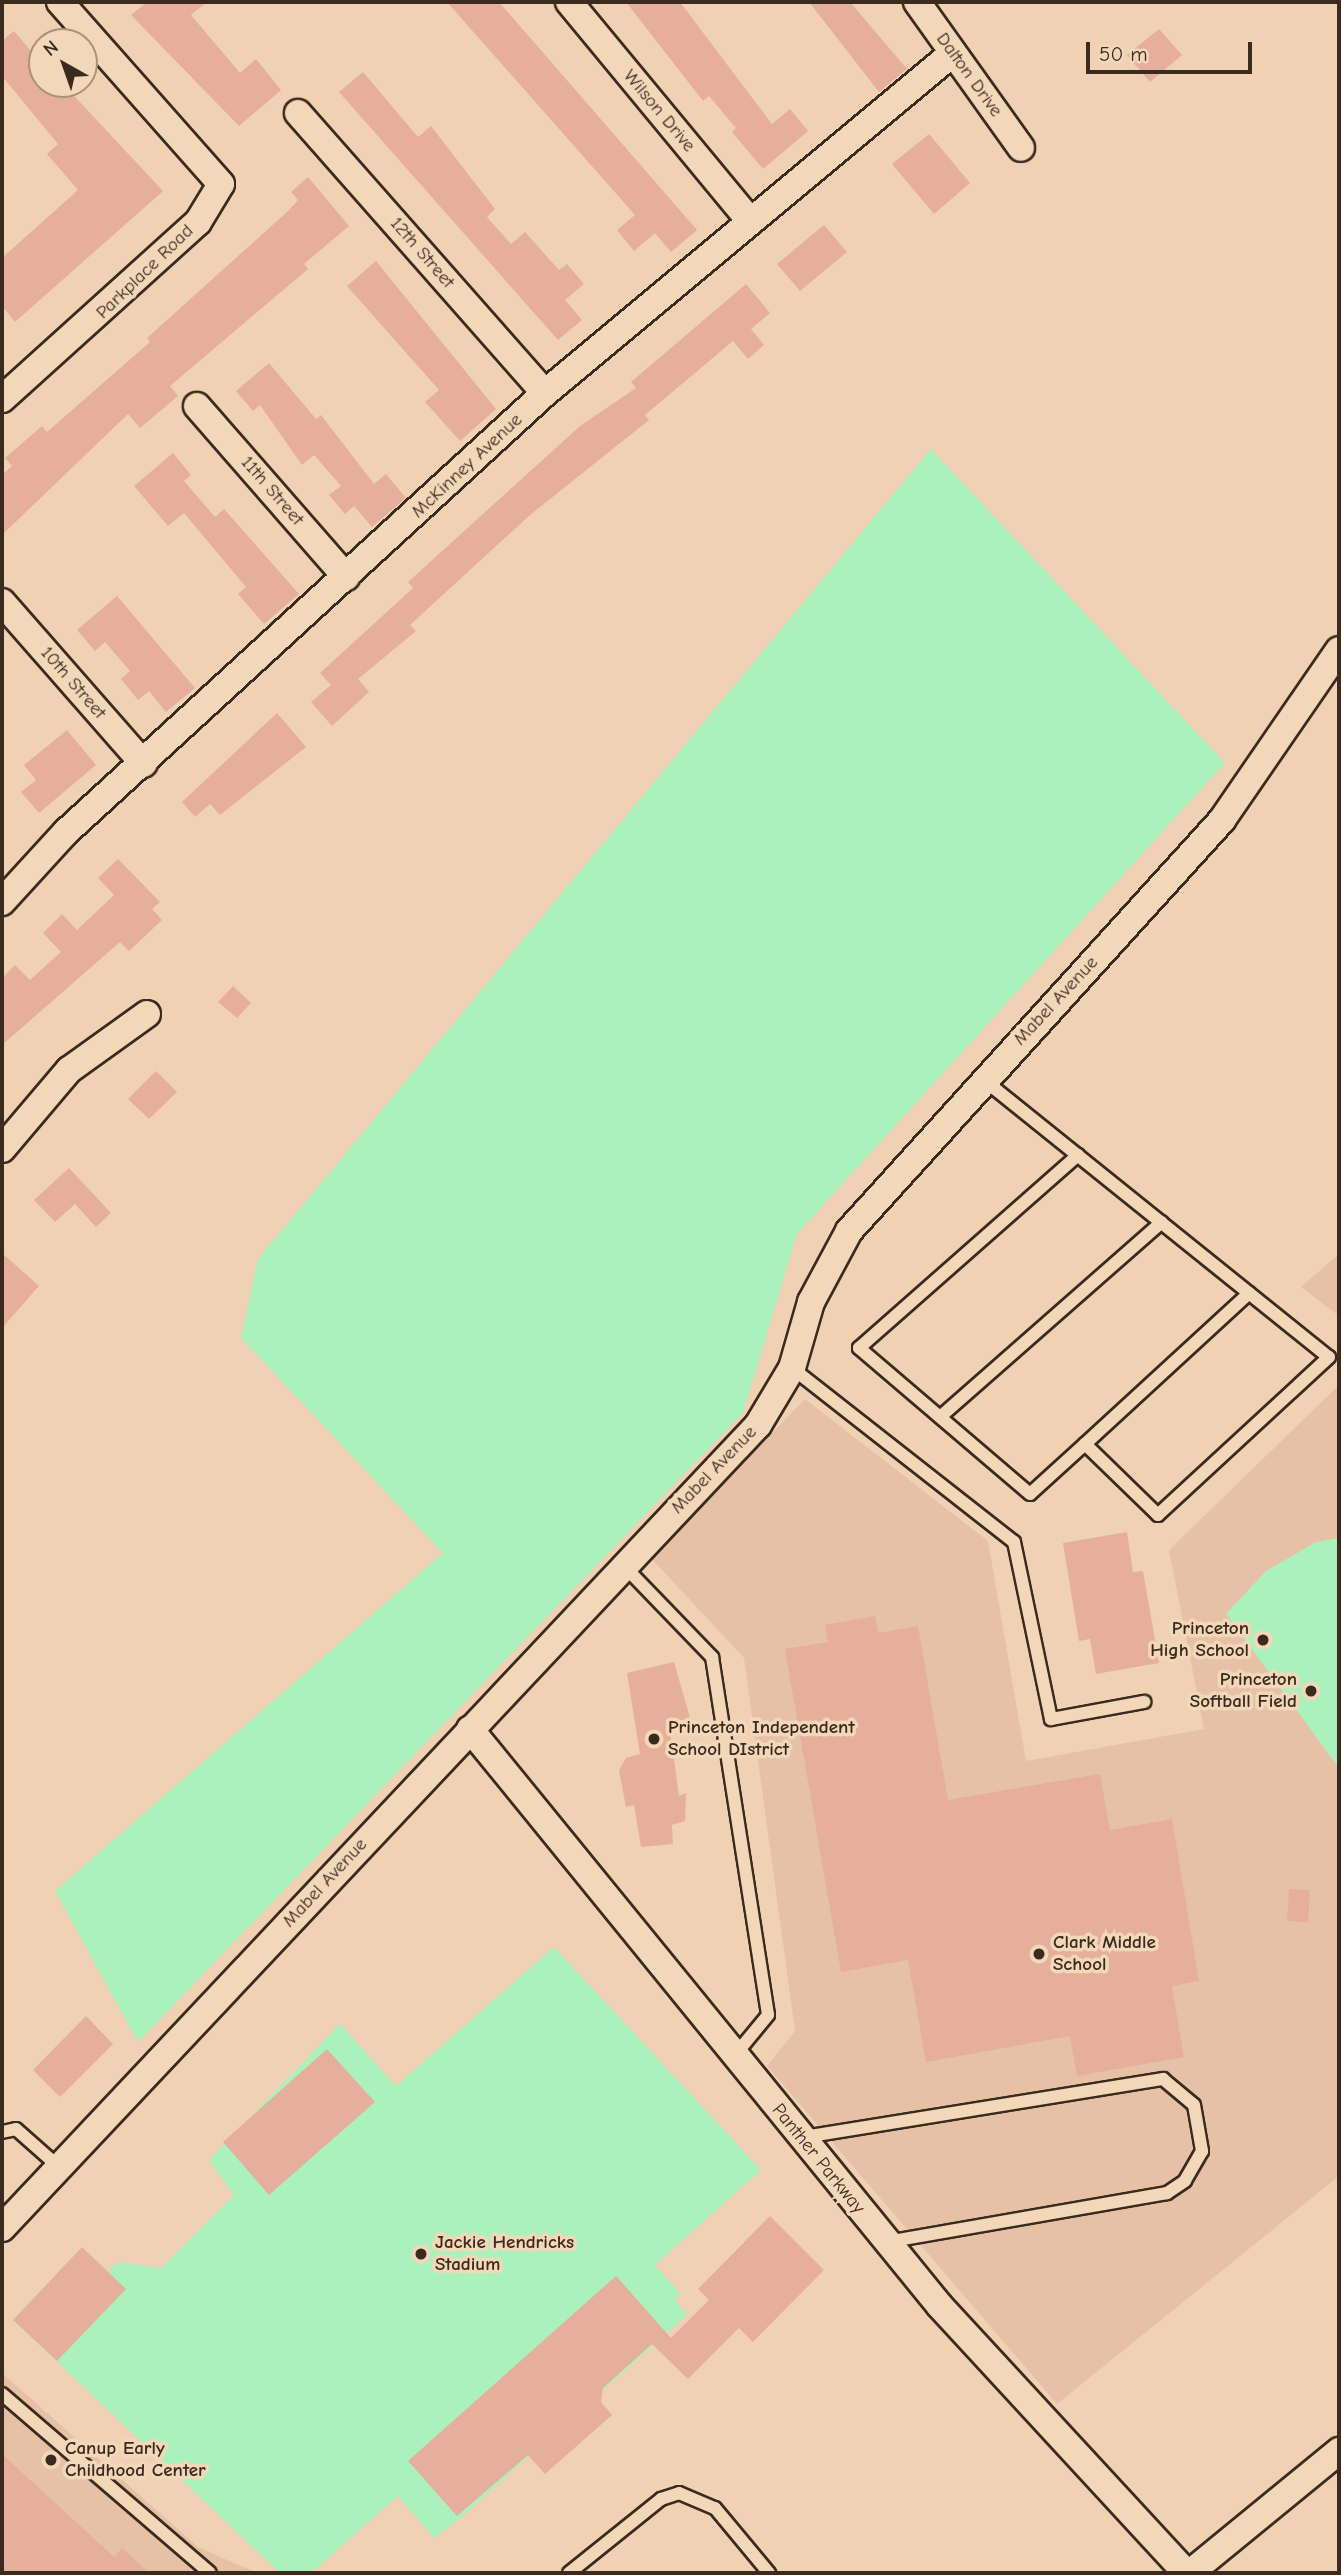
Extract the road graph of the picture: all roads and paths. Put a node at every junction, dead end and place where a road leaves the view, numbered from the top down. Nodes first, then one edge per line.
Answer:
1 (60, 2) edge
2 (569, 2) edge
3 (917, 2) edge
4 (953, 53) junction
5 (298, 113) dead end
6 (1021, 148) dead end
7 (750, 221) junction
8 (545, 393) junction
9 (2, 399) edge
10 (197, 406) dead end
11 (346, 577) junction
12 (2, 602) edge
13 (1339, 650) edge
14 (144, 764) junction
15 (2, 902) edge
16 (147, 1014) dead end
17 (984, 1079) junction
18 (2, 1149) edge
19 (1078, 1155) junction
20 (1162, 1223) junction
21 (1250, 1293) junction
22 (792, 1368) junction
23 (940, 1417) junction
24 (1085, 1444) junction
25 (622, 1565) junction
26 (1144, 1702) dead end
27 (470, 1728) junction
28 (735, 2055) junction
29 (2, 2132) edge
30 (800, 2138) junction
31 (59, 2167) junction
32 (2, 2228) edge
33 (887, 2242) junction
34 (2, 2394) edge
35 (1339, 2451) edge
36 (210, 2573) edge
37 (569, 2573) edge
38 (769, 2573) edge
39 (1188, 2573) edge

1 - 9 street, Parkplace Road
2 - 7 street, Wilson Drive
3 - 4 street, Dalton Drive
4 - 6 street, Dalton Drive
4 - 7 street, McKinney Avenue
5 - 8 street, 12th Street
7 - 8 street, McKinney Avenue
8 - 11 street, McKinney Avenue
10 - 11 street, 11th Street
11 - 14 street, McKinney Avenue
12 - 14 street, 10th Street
13 - 17 street, Mabel Avenue
14 - 15 street, McKinney Avenue
16 - 18 street
17 - 19 lane
17 - 22 street, Mabel Avenue
19 - 20 lane
19 - 23 lane
20 - 21 lane
20 - 23 lane
21 - 24 lane
21 - 24 lane
22 - 25 street, Mabel Avenue
22 - 26 lane
23 - 24 lane
25 - 27 street, Mabel Avenue
25 - 28 lane
27 - 28 street, Panther Parkway
27 - 31 street, Mabel Avenue
28 - 30 street, Panther Parkway
29 - 31 lane
30 - 33 street, Panther Parkway
30 - 33 lane
31 - 32 street, Mabel Avenue
33 - 39 street, Panther Parkway
34 - 36 lane
35 - 39 street
37 - 38 lane

